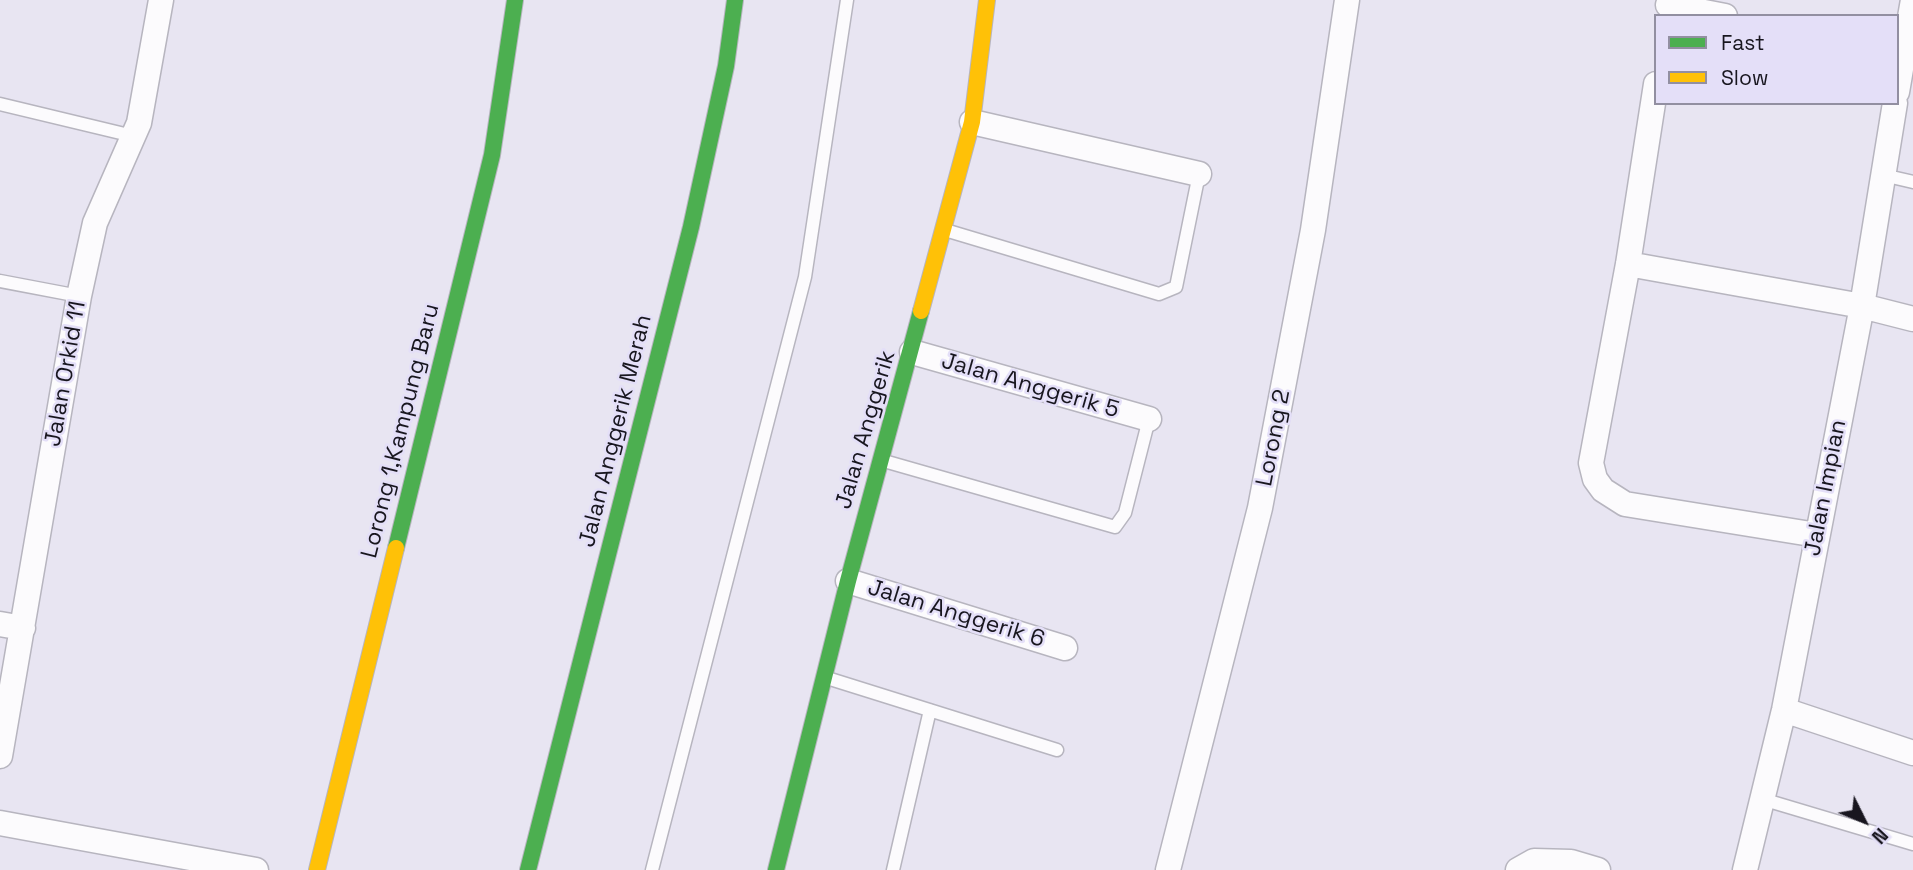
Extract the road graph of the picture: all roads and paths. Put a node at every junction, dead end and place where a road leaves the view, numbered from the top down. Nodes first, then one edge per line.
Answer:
1 (161, 0) edge
2 (515, 0) edge
3 (735, 0) edge
4 (847, 0) edge
5 (987, 0) edge
6 (1347, 0) edge
7 (1913, 0) edge
8 (1668, 7) edge
9 (1712, 14) edge
10 (1905, 51) edge
11 (1899, 82) edge
12 (1654, 97) edge
13 (0, 104) edge
14 (1895, 105) edge
15 (972, 122) junction
16 (133, 136) junction
17 (1199, 174) joint
18 (1883, 175) junction
19 (1913, 182) edge
20 (943, 229) junction
21 (1628, 264) junction
22 (0, 281) edge
23 (79, 296) junction
24 (1862, 306) junction
25 (1913, 319) edge
26 (912, 352) junction
27 (1149, 419) joint
28 (880, 460) junction
29 (1817, 535) junction
30 (848, 581) junction
31 (11, 626) edge
32 (1065, 648) dead end
33 (824, 677) junction
34 (930, 710) junction
35 (1784, 710) junction
36 (1056, 750) dead end
37 (1913, 753) edge
38 (0, 756) edge
39 (1762, 799) junction
40 (0, 823) edge
41 (1913, 844) edge
42 (220, 867) edge
43 (256, 870) edge
44 (317, 870) edge
45 (527, 870) edge
46 (652, 870) edge
47 (776, 870) edge
48 (893, 870) edge
49 (1168, 870) edge
50 (1518, 870) edge
51 (1598, 870) edge
52 (1745, 870) edge

1 - 16 street, Jalan Orkid 11
2 - 44 street, Lorong 1,Kampung Baru
3 - 45 street, Jalan Anggerik Merah
4 - 46 lane
5 - 15 street, Jalan Anggerik
6 - 49 street, Lorong 2
7 - 10 street
8 - 9 street
10 - 11 street
12 - 21 street
13 - 16 lane
14 - 18 street, Jalan Impian
15 - 17 street
15 - 20 street, Jalan Anggerik
16 - 23 street, Jalan Orkid 11
17 - 20 lane
18 - 19 lane
18 - 24 street, Jalan Impian
20 - 26 street, Jalan Anggerik
21 - 24 street
21 - 29 street
22 - 23 lane
23 - 31 street, Jalan Orkid 11
24 - 25 street
24 - 29 street, Jalan Impian
26 - 27 street, Jalan Anggerik 5
26 - 28 street, Jalan Anggerik
27 - 28 lane
28 - 30 street, Jalan Anggerik
29 - 35 street, Jalan Impian
30 - 32 street, Jalan Anggerik 6
30 - 33 street, Jalan Anggerik
31 - 38 street, Jalan Orkid 11
33 - 34 lane
33 - 47 street, Jalan Anggerik
34 - 36 lane
34 - 48 lane
35 - 37 street
35 - 39 street, Jalan Impian
39 - 41 lane
39 - 52 street, Jalan Impian
40 - 42 street
42 - 43 street
50 - 51 street

